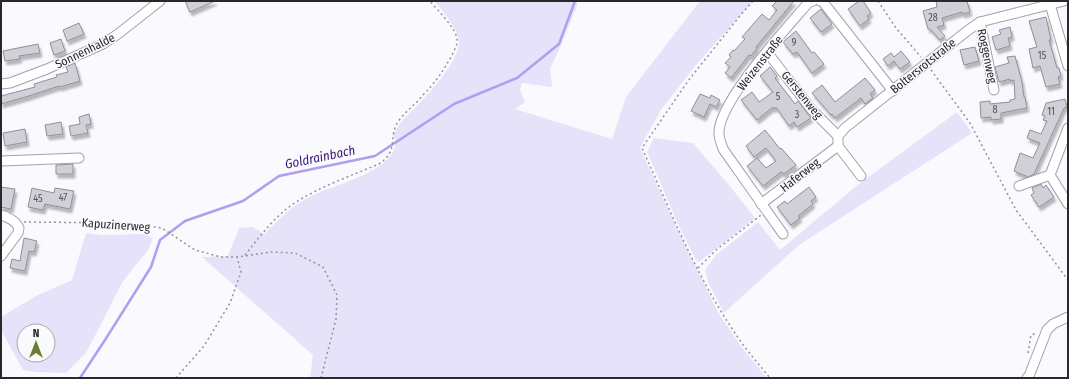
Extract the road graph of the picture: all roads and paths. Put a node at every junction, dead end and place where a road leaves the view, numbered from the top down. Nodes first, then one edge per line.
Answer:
1 (160, 1) edge
2 (430, 1) edge
3 (753, 1) edge
4 (813, 1) edge
5 (820, 1) edge
6 (878, 1) edge
7 (1064, 1) edge
8 (1050, 3) edge
9 (980, 22) junction
10 (767, 52) junction
11 (926, 64) junction
12 (1068, 66) edge
13 (1, 84) edge
14 (994, 90) dead end
15 (893, 91) junction
16 (1068, 128) edge
17 (838, 141) junction
18 (79, 158) dead end
19 (1, 161) edge
20 (1050, 175) junction
21 (861, 176) dead end
22 (1019, 186) dead end
23 (1068, 204) edge
24 (764, 208) junction
25 (1, 215) edge
26 (17, 223) junction
27 (783, 234) dead end
28 (1, 256) edge
29 (244, 256) junction
30 (237, 257) junction
31 (698, 268) junction
32 (1068, 280) edge
33 (1068, 317) edge
34 (176, 378) edge
35 (322, 378) edge
36 (770, 378) edge
37 (1026, 378) edge

1 - 13 street, Sonnenhalde
2 - 29 path
3 - 31 path
4 - 10 street, Weizenstraße
5 - 15 street
6 - 11 path
7 - 8 street, Boltersrotstraße
8 - 9 street, Boltersrotstraße
8 - 12 street
9 - 11 street, Boltersrotstraße
9 - 14 street, Roggenweg
10 - 17 street, Gerstenweg
10 - 24 street, Weizenstraße
11 - 15 street, Boltersrotstraße
11 - 32 path
15 - 17 street, Boltersrotstraße
16 - 20 street
17 - 21 street
17 - 24 street, Haferweg
18 - 19 street
20 - 22 street
20 - 23 street
24 - 27 street, Weizenstraße
24 - 31 path
25 - 26 street
26 - 28 street
26 - 30 path, Kapuzinerweg
29 - 30 path, Kapuzinerweg
29 - 35 path, Kapuzinerweg
30 - 34 path
31 - 36 path
33 - 37 street

